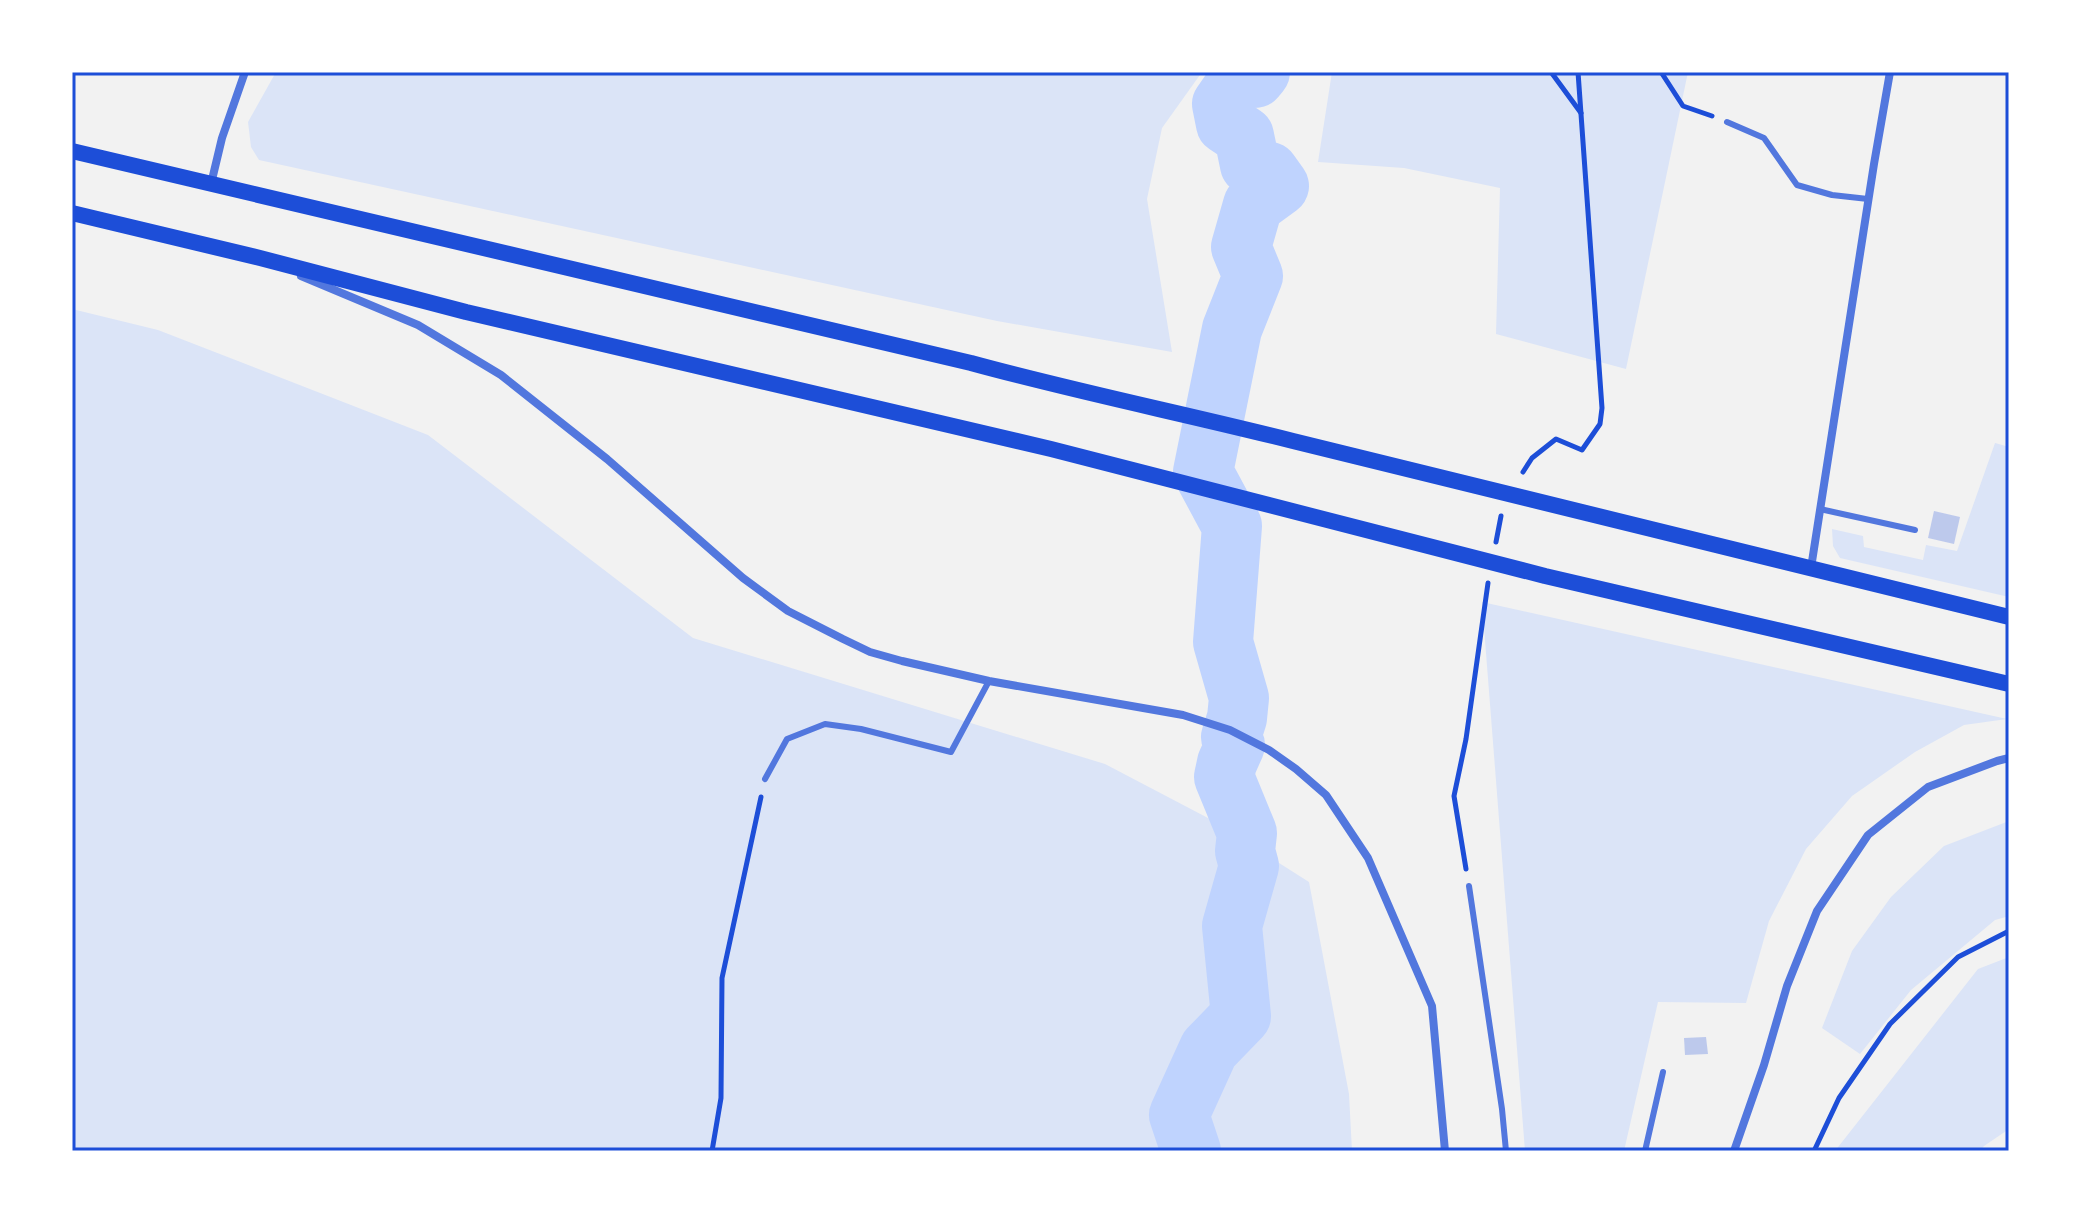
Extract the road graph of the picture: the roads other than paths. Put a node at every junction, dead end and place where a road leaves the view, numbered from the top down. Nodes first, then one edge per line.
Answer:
1 (245, 72) edge
2 (1890, 72) edge
3 (1727, 122) road end
4 (72, 151) edge
5 (211, 185) junction
6 (1868, 199) junction
7 (72, 213) edge
8 (260, 258) junction
9 (1820, 509) junction
10 (1915, 530) dead end
11 (1811, 568) junction
12 (2009, 617) edge
13 (989, 681) junction
14 (2009, 684) edge
15 (2009, 758) edge
16 (765, 779) road end
17 (1469, 886) road end
18 (1663, 1072) dead end
19 (1445, 1151) edge
20 (1506, 1151) edge
21 (1645, 1151) edge
22 (1734, 1151) edge

1 - 5 street
2 - 6 street
3 - 6 lane
4 - 5 main road
5 - 11 main road
6 - 9 street
7 - 8 main road
8 - 13 street
8 - 14 main road
9 - 10 lane
9 - 11 street
11 - 12 main road
13 - 16 lane
13 - 19 street
15 - 22 street
17 - 20 lane
18 - 21 lane

